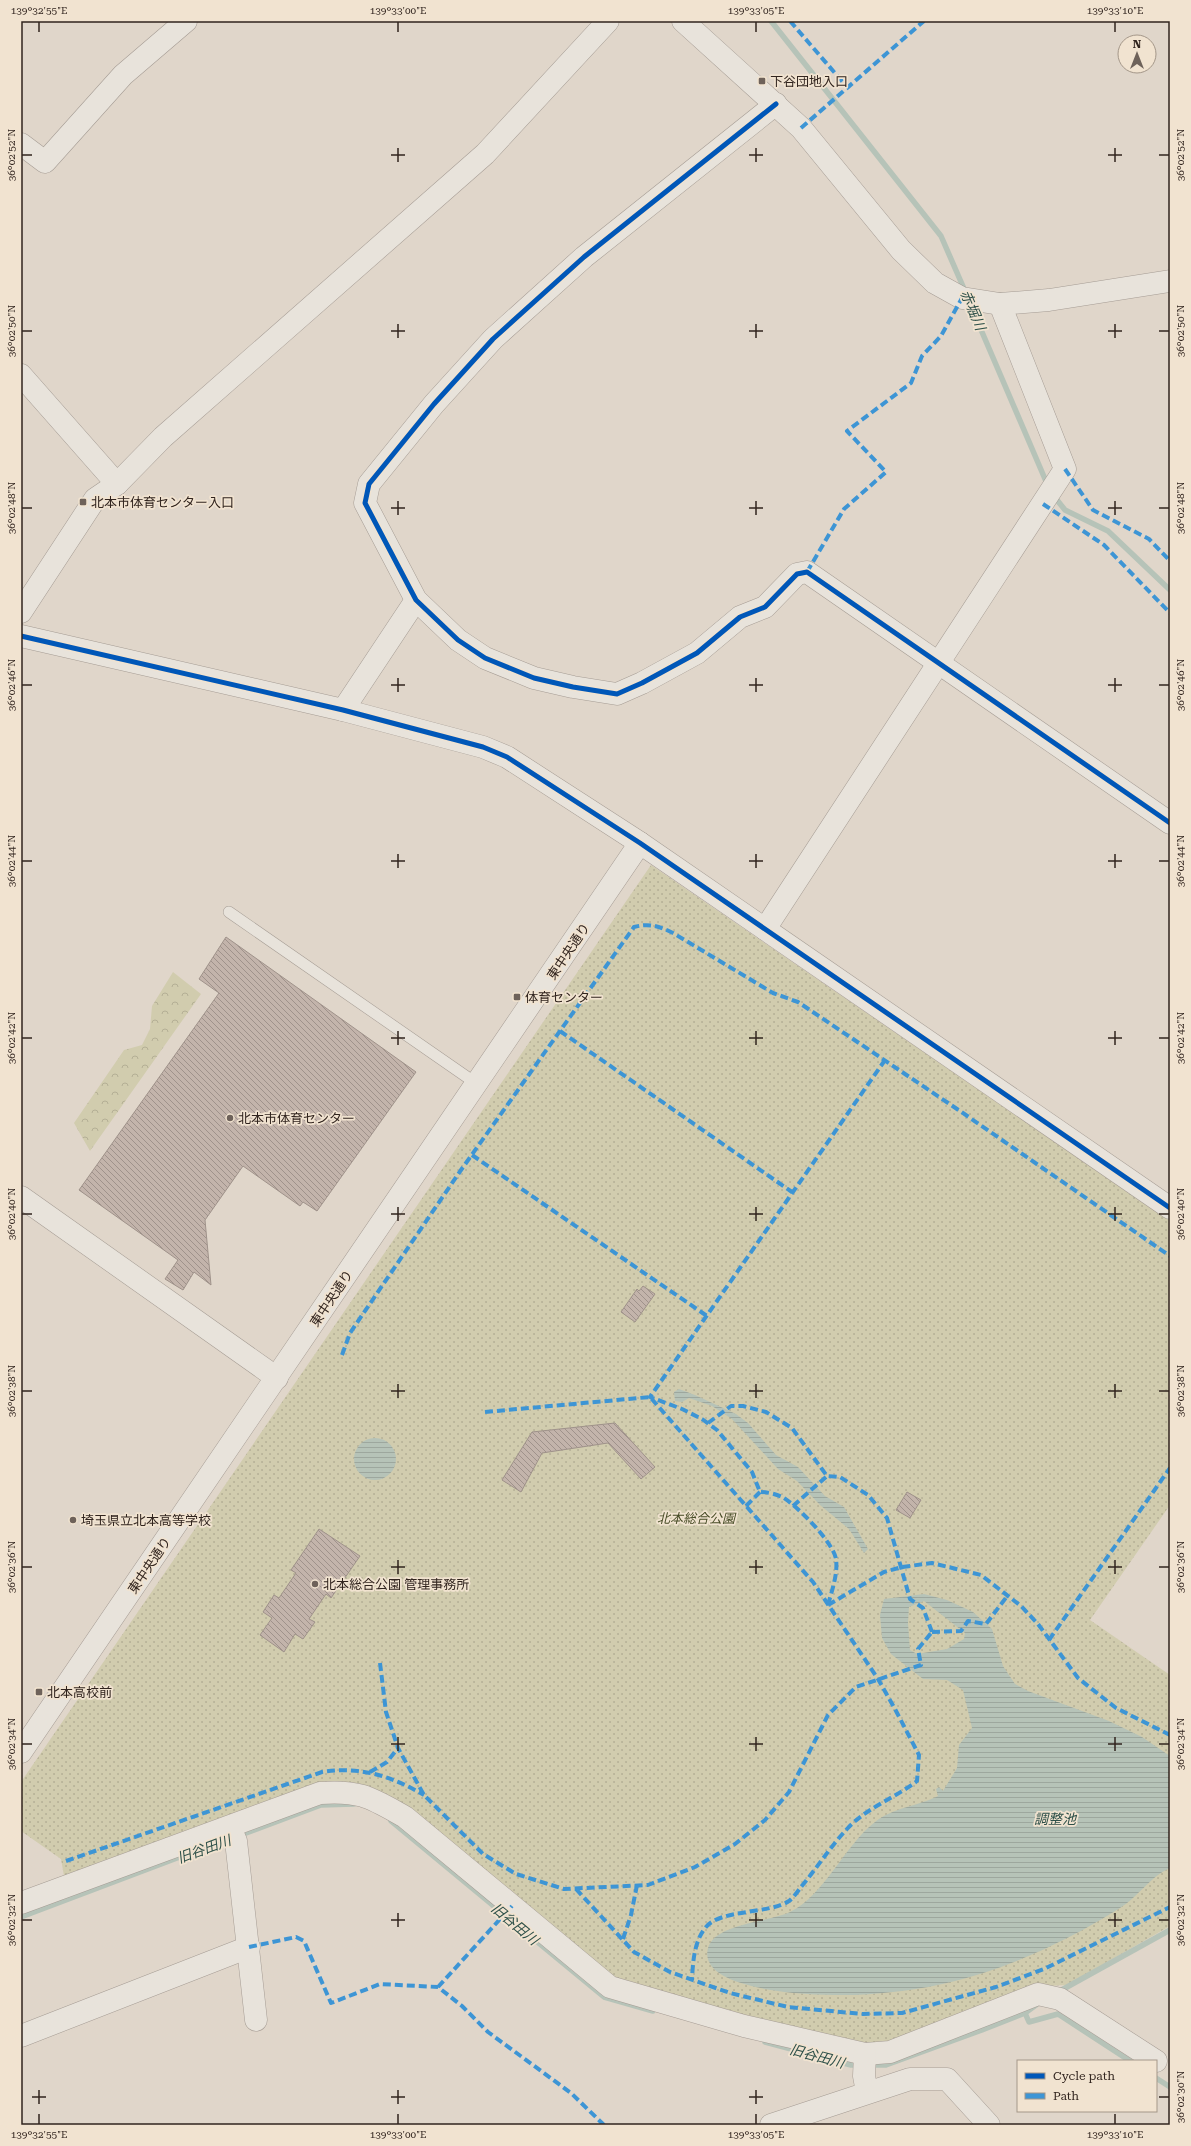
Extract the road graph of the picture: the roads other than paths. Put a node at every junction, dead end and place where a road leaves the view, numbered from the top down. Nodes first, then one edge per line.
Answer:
1 (186, 21) edge
2 (608, 21) edge
3 (683, 21) edge
4 (776, 104) junction
5 (21, 144) edge
6 (1170, 281) edge
7 (1000, 304) junction
8 (21, 375) edge
9 (117, 484) junction
10 (416, 600) junction
11 (21, 612) edge
12 (21, 636) edge
13 (938, 663) junction
14 (343, 710) junction
15 (1170, 823) edge
16 (640, 844) junction
17 (229, 912) dead end
18 (765, 929) junction
19 (477, 1084) junction
20 (21, 1197) edge
21 (1170, 1208) edge
22 (277, 1378) junction
23 (21, 1752) edge
24 (230, 1827) junction
25 (21, 1904) edge
26 (249, 1946) junction
27 (256, 2020) dead end
28 (21, 2036) edge
29 (1154, 2060) edge
30 (1157, 2062) edge
31 (865, 2070) junction
32 (1170, 2070) edge
33 (771, 2125) edge
34 (988, 2125) edge

1 - 5 street
2 - 9 street
3 - 4 street
4 - 7 street
4 - 10 street
6 - 7 street
7 - 13 street
8 - 9 street
9 - 11 street
10 - 13 street
10 - 14 street
12 - 14 street
13 - 15 street
13 - 18 street
14 - 16 street
16 - 18 street
16 - 19 street, 東中央通り
17 - 19 lane
18 - 21 street
19 - 22 street, 東中央通り
20 - 22 street
22 - 23 street, 東中央通り
24 - 25 street
24 - 26 street
24 - 31 street
26 - 27 street
26 - 28 street
29 - 31 street
30 - 32 street
31 - 33 street
31 - 34 street

